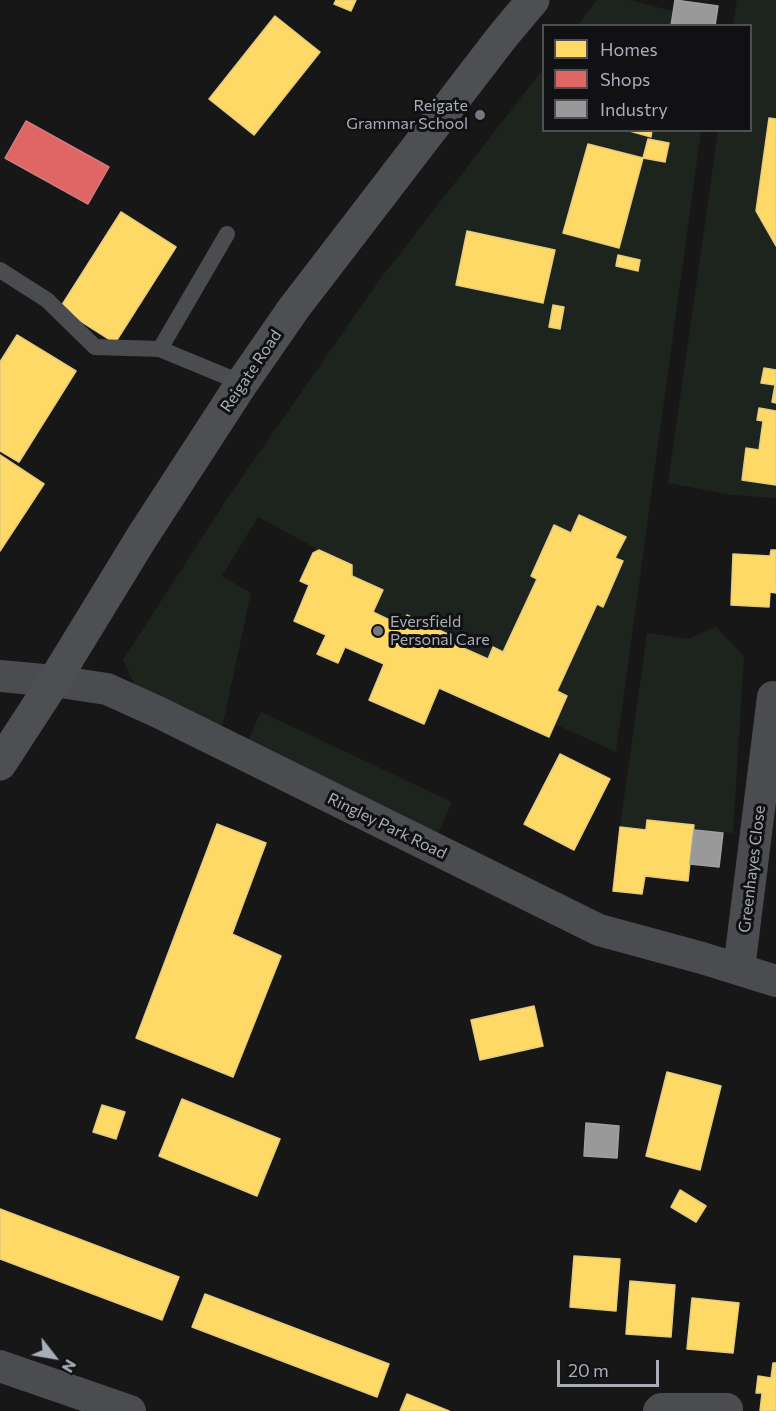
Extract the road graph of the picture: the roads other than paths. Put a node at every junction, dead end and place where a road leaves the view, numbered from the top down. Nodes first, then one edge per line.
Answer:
1 (533, 0) edge
2 (227, 234) dead end
3 (0, 270) edge
4 (160, 349) junction
5 (242, 382) junction
6 (0, 676) edge
7 (54, 681) junction
8 (772, 697) dead end
9 (0, 765) edge
10 (739, 969) junction
11 (776, 981) edge
12 (0, 1366) edge
13 (727, 1409) dead end
14 (130, 1411) edge
15 (659, 1411) edge

1 - 5 main road, Reigate Road
2 - 4 lane
3 - 4 lane
4 - 5 lane
5 - 7 main road, Reigate Road
6 - 7 street, Ringley Park Road
7 - 9 main road, Reigate Road
7 - 10 street, Ringley Park Road
8 - 10 street, Greenhayes Close
10 - 11 street, Ringley Park Road
12 - 14 street
13 - 15 street

